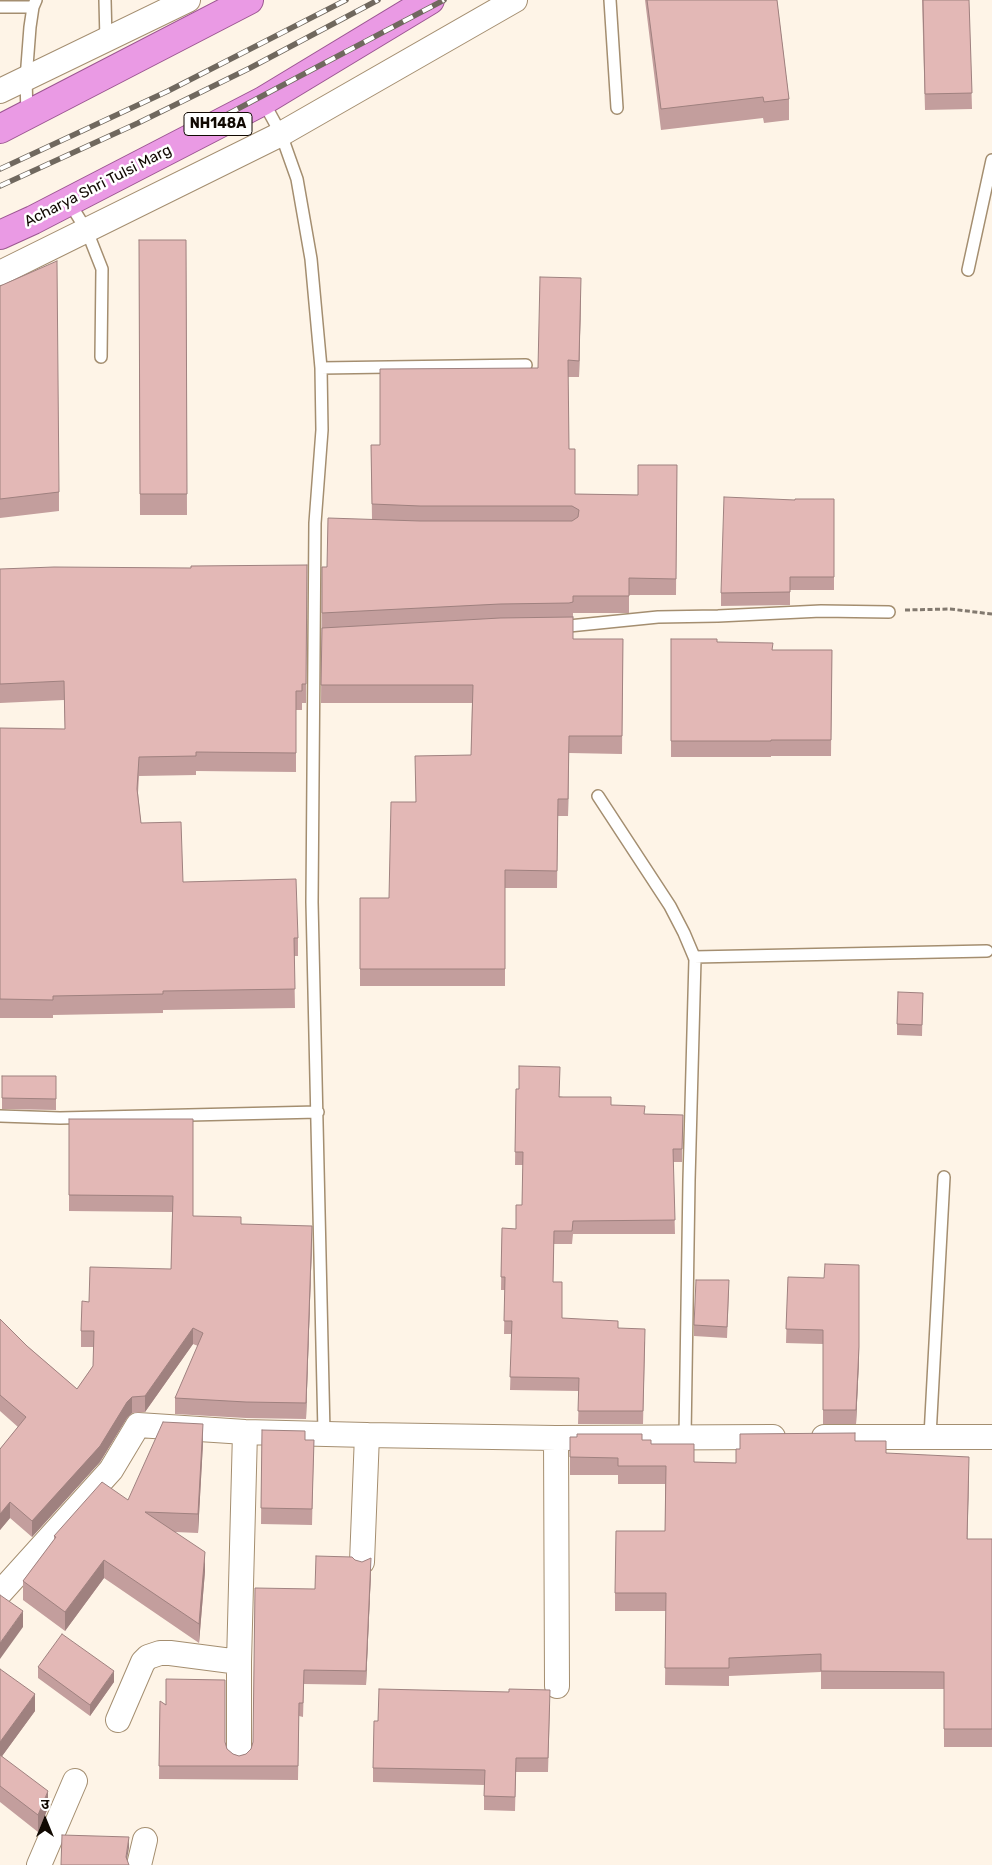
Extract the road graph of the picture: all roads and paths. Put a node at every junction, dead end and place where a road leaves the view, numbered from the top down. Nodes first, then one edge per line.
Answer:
1 (105, 0) edge
2 (188, 0) edge
3 (249, 0) edge
4 (430, 0) edge
5 (515, 0) edge
6 (610, 0) edge
7 (35, 4) edge
8 (0, 7) edge
9 (106, 40) junction
10 (26, 79) junction
11 (0, 91) edge
12 (262, 101) junction
13 (617, 108) dead end
14 (28, 116) junction
15 (0, 129) edge
16 (281, 134) junction
17 (992, 160) edge
18 (69, 202) junction
19 (87, 231) junction
20 (0, 235) edge
21 (968, 270) dead end
22 (0, 274) edge
23 (101, 357) dead end
24 (526, 365) dead end
25 (321, 368) junction
26 (315, 526) junction
27 (330, 527) edge
28 (889, 612) joint
29 (992, 614) edge
30 (550, 627) edge
31 (598, 796) dead end
32 (987, 951) dead end
33 (694, 957) junction
34 (318, 1112) junction
35 (0, 1116) edge
36 (944, 1177) dead end
37 (244, 1432) junction
38 (324, 1433) junction
39 (367, 1435) junction
40 (930, 1436) junction
41 (685, 1437) junction
42 (992, 1437) edge
43 (556, 1438) junction
44 (362, 1562) edge
45 (0, 1593) edge
46 (238, 1662) junction
47 (557, 1686) dead end
48 (118, 1720) dead end
49 (238, 1756) edge
50 (75, 1781) dead end
51 (145, 1840) dead end
52 (40, 1865) edge
53 (139, 1865) edge

1 - 9 lane
2 - 9 street
3 - 14 highway
4 - 12 highway, Acharya Shri Tulsi Marg / NH148A
5 - 16 street
6 - 13 lane
7 - 8 lane
7 - 10 lane
9 - 10 street
10 - 11 street
10 - 14 lane
12 - 16 lane
12 - 18 highway, Acharya Shri Tulsi Marg / NH148A
14 - 15 highway
16 - 19 street
16 - 25 lane
17 - 21 lane
18 - 19 lane
18 - 20 highway, Acharya Shri Tulsi Marg / NH148A
19 - 22 street
19 - 23 lane
24 - 25 lane
25 - 26 lane
26 - 27 lane
26 - 34 lane
28 - 29 path
28 - 30 lane
31 - 33 lane
32 - 33 lane
33 - 41 lane
34 - 35 lane
34 - 38 lane
36 - 40 lane
37 - 38 street
37 - 45 street
37 - 46 street
38 - 39 street
39 - 43 street
39 - 44 street
40 - 41 street
40 - 42 street
41 - 43 street
43 - 47 street
46 - 48 street
46 - 49 street
50 - 52 street
51 - 53 street

